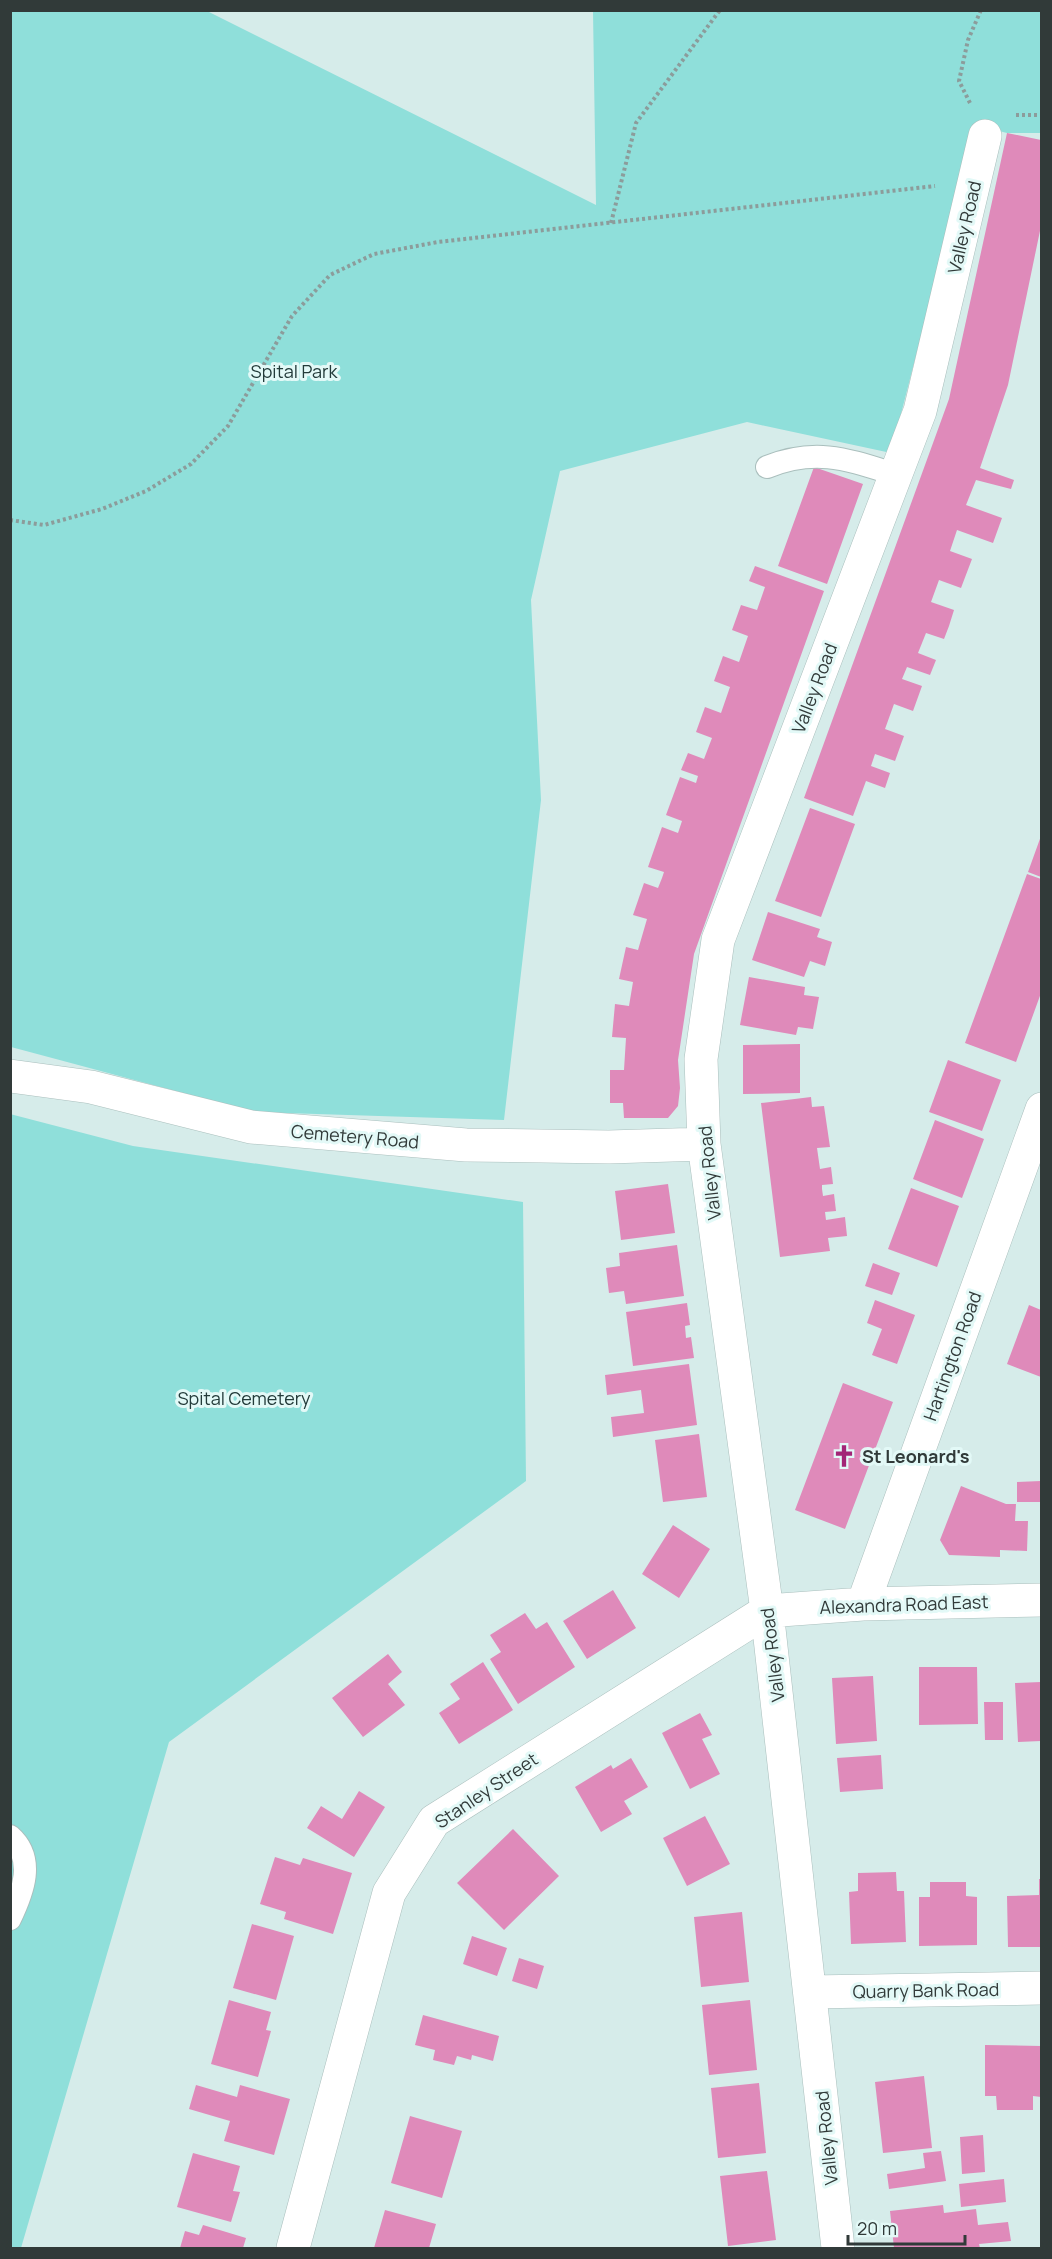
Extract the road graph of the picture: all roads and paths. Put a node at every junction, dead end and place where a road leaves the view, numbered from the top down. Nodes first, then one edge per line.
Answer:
1 (720, 10) edge
2 (981, 10) edge
3 (971, 105) dead end
4 (986, 136) dead end
5 (970, 205) junction
6 (611, 223) junction
7 (767, 467) dead end
8 (897, 476) junction
9 (10, 520) edge
10 (10, 1076) edge
11 (1041, 1109) edge
12 (704, 1144) junction
13 (1041, 1600) edge
14 (863, 1604) junction
15 (767, 1611) junction
16 (10, 1836) edge
17 (10, 1918) edge
18 (1041, 1988) edge
19 (811, 1992) junction
20 (293, 2248) edge
21 (838, 2248) edge

1 - 6 path
2 - 3 path
4 - 5 street, Valley Road
5 - 6 path
5 - 8 street, Valley Road
6 - 9 path
7 - 8 lane
8 - 12 street, Valley Road
10 - 12 street, Cemetery Road
11 - 14 street, Hartington Road
12 - 15 street, Valley Road
13 - 14 street, Alexandra Road East
14 - 15 street, Alexandra Road East
15 - 19 street, Valley Road
15 - 20 street, Stanley Street
16 - 17 lane
18 - 19 street, Quarry Bank Road
19 - 21 street, Valley Road

